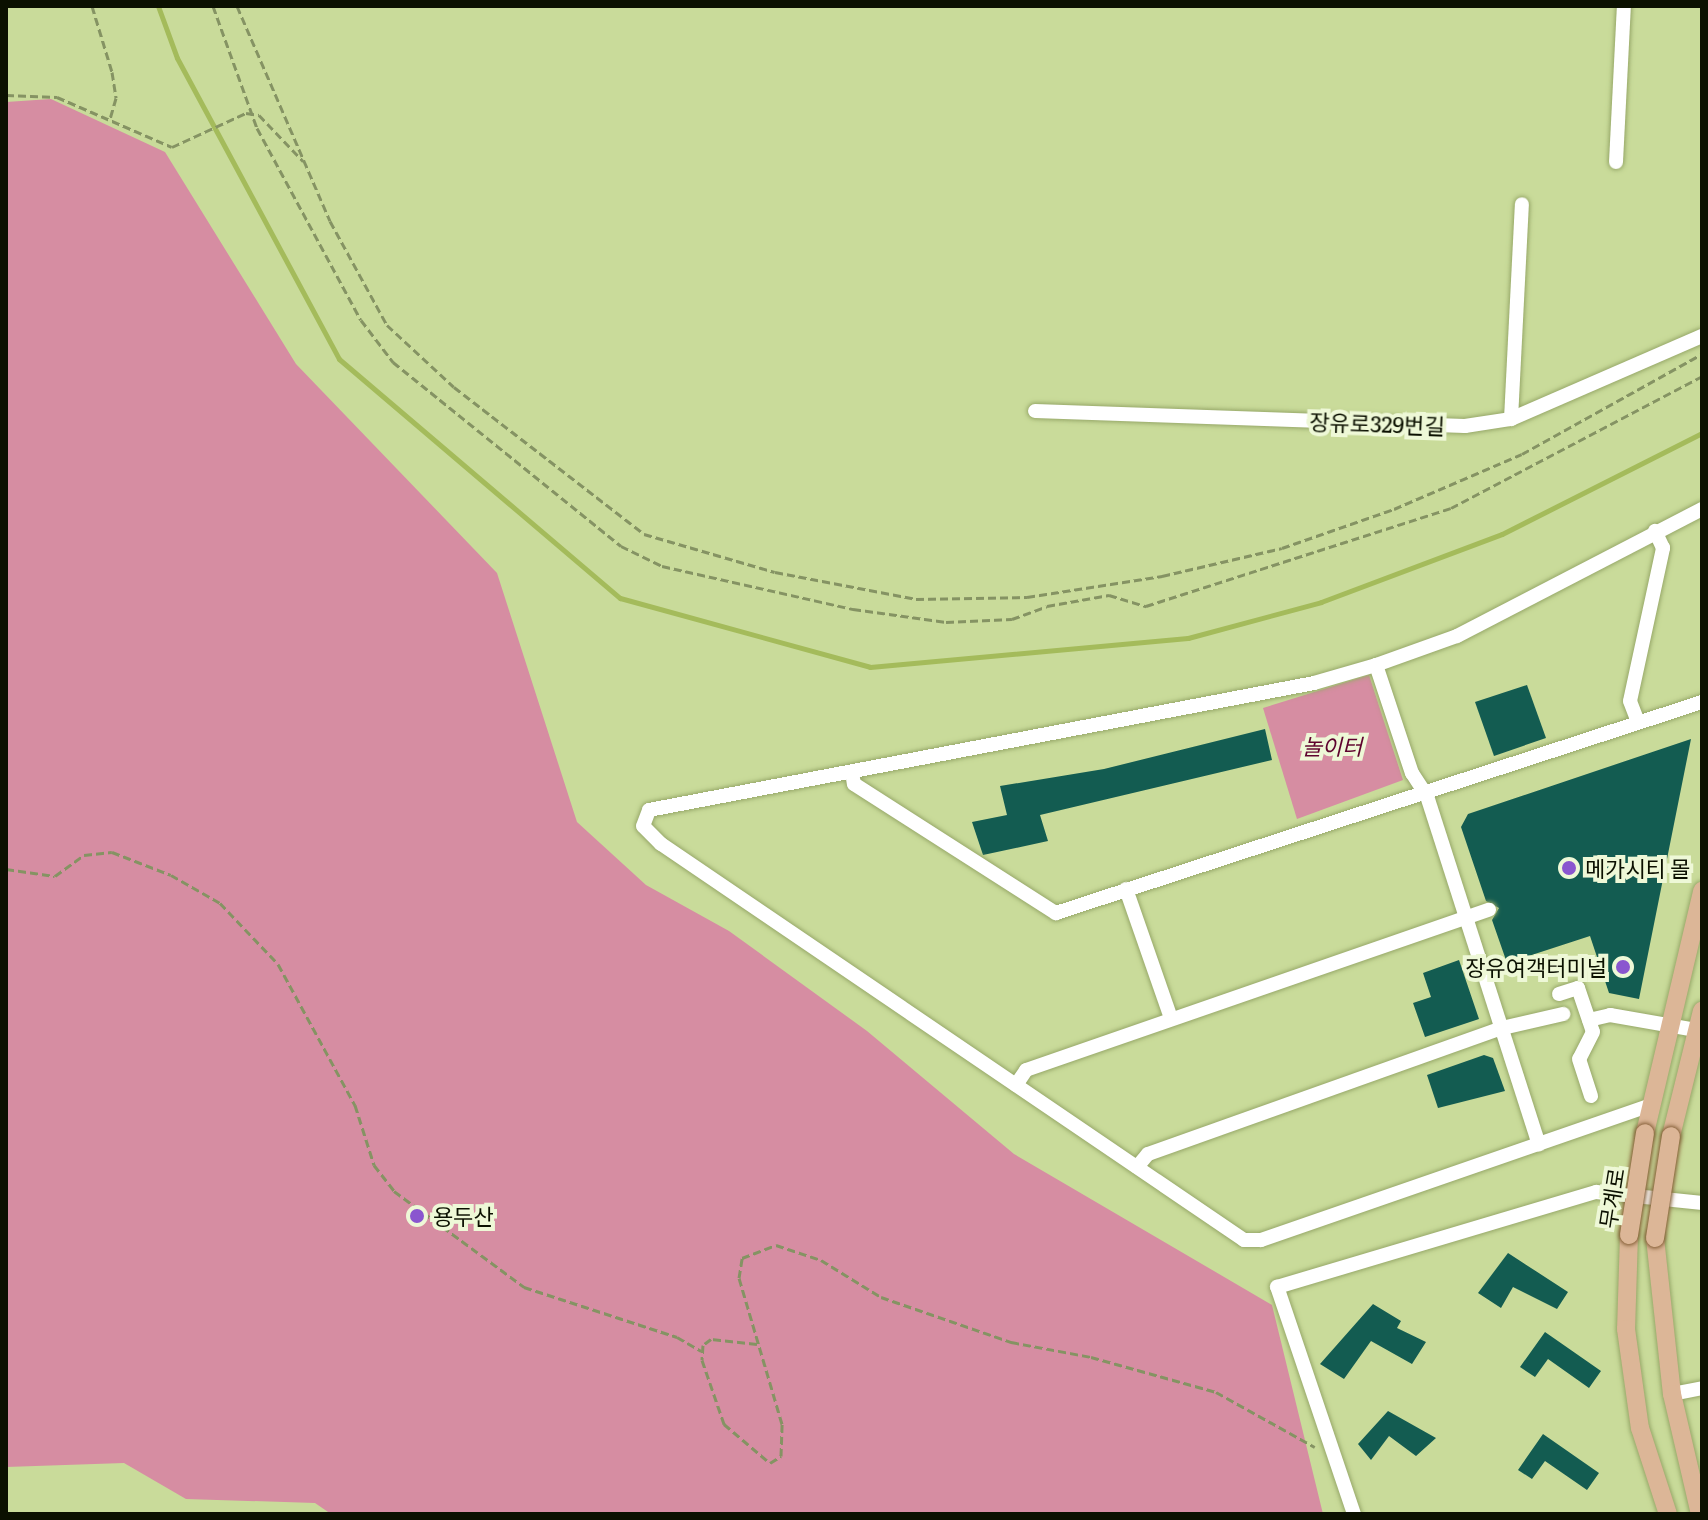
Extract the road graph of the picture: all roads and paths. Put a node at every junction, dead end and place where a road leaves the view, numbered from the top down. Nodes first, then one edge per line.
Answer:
1 (92, 6) edge
2 (213, 6) edge
3 (237, 6) edge
4 (1624, 6) edge
5 (6, 95) edge
6 (253, 114) junction
7 (110, 119) junction
8 (1616, 162) dead end
9 (305, 163) junction
10 (1522, 204) dead end
11 (1702, 336) edge
12 (1702, 354) edge
13 (1702, 376) edge
14 (1035, 411) dead end
15 (1511, 419) junction
16 (1702, 509) edge
17 (1655, 531) junction
18 (1376, 665) junction
19 (1702, 702) edge
20 (1638, 722) junction
21 (852, 772) junction
22 (1427, 796) junction
23 (6, 869) edge
24 (1126, 889) junction
25 (1702, 891) edge
26 (1489, 910) dead end
27 (1466, 918) junction
28 (1559, 994) dead end
29 (1702, 1011) edge
30 (1563, 1014) dead end
31 (1171, 1018) junction
32 (1589, 1020) junction
33 (1670, 1025) junction
34 (1502, 1028) junction
35 (1700, 1031) edge
36 (1016, 1085) junction
37 (1591, 1096) dead end
38 (1651, 1105) junction
39 (1539, 1144) junction
40 (1137, 1167) junction
41 (1702, 1203) edge
42 (757, 1344) junction
43 (701, 1351) junction
44 (1702, 1388) edge
45 (1672, 1394) junction
46 (1334, 1455) junction
47 (1354, 1514) edge
48 (1668, 1514) edge
49 (1700, 1514) edge

1 - 7 path
2 - 6 path
3 - 9 path
4 - 8 street
5 - 7 path
6 - 7 path
6 - 9 path
6 - 13 path
9 - 12 path
10 - 15 street
11 - 15 street, 장유로329번길
14 - 15 street, 장유로329번길
16 - 17 street
17 - 18 street
17 - 20 street
18 - 21 street
18 - 22 street
19 - 20 street
20 - 22 street
21 - 24 street
21 - 36 street
22 - 24 street
22 - 27 street
23 - 43 path
24 - 31 street
25 - 33 main road, 무계로
26 - 27 street
27 - 31 street
27 - 34 street
28 - 32 street
29 - 35 main road
30 - 34 street
31 - 36 street
32 - 33 street
32 - 37 street
33 - 35 street
33 - 38 main road, 무계로
34 - 39 street
34 - 40 street
35 - 45 main road, bridge
36 - 40 street
38 - 39 street
38 - 48 main road, 무계로, bridge
39 - 40 street
41 - 46 street
42 - 43 path
42 - 43 path
42 - 46 path
44 - 45 street
45 - 49 main road
46 - 47 street

